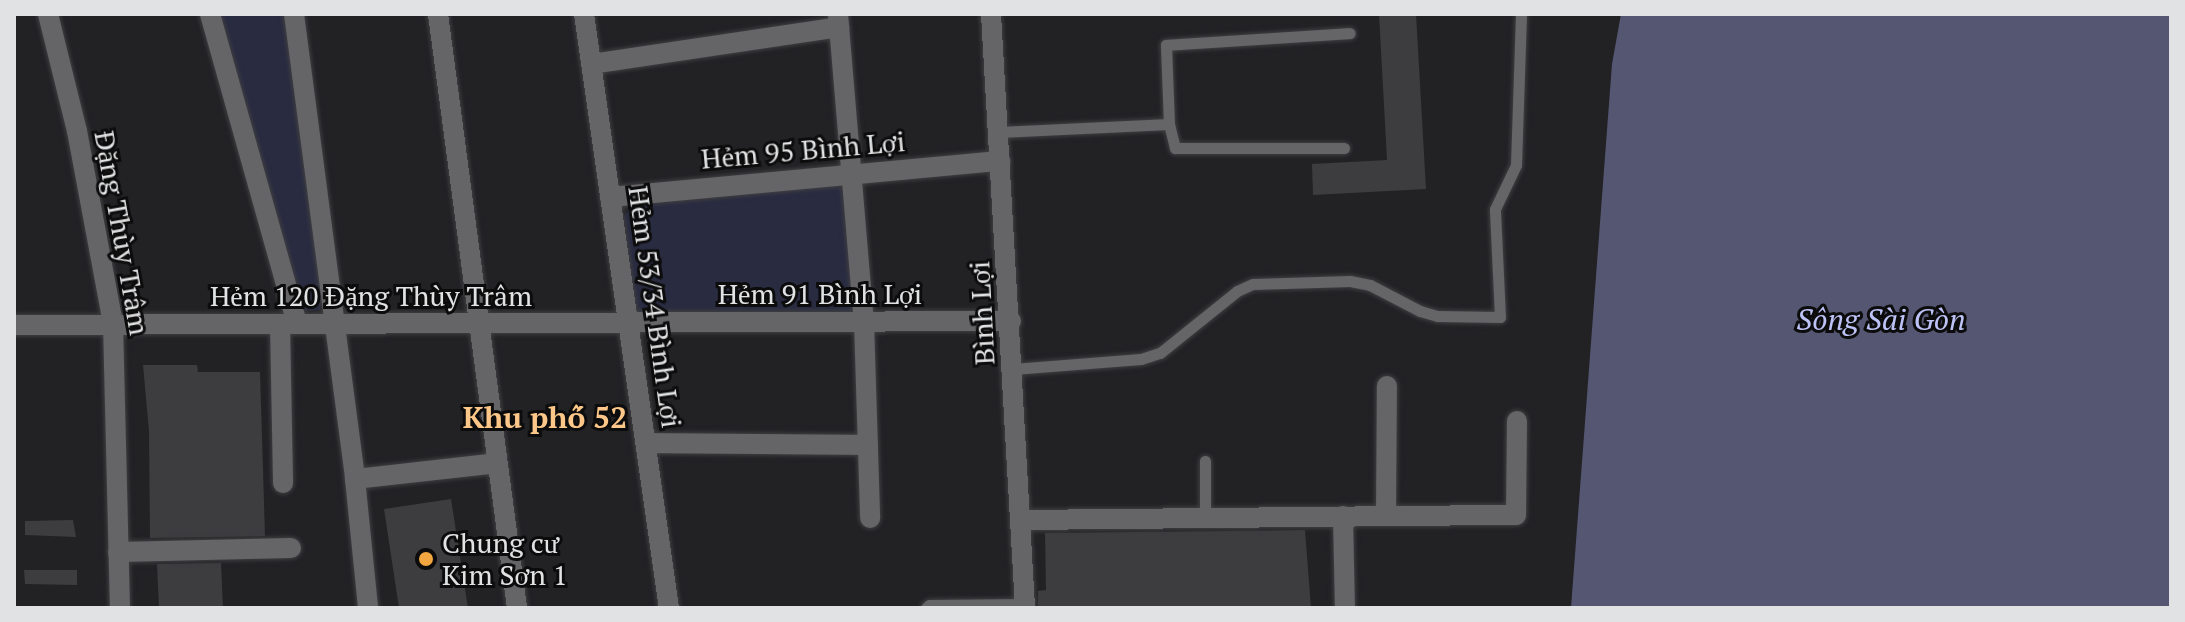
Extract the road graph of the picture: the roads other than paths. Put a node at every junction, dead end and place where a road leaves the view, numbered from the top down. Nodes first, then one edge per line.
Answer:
1 (48, 14) edge
2 (210, 14) edge
3 (294, 14) edge
4 (438, 14) edge
5 (584, 14) edge
6 (991, 14) edge
7 (1521, 14) edge
8 (838, 20) edge
9 (1350, 33) dead end
10 (592, 64) junction
11 (1169, 124) junction
12 (999, 132) junction
13 (1344, 148) dead end
14 (1000, 161) junction
15 (851, 173) junction
16 (610, 197) junction
17 (1011, 321) junction
18 (864, 322) junction
19 (113, 323) junction
20 (629, 323) junction
21 (289, 324) junction
22 (479, 324) junction
23 (14, 325) edge
24 (336, 325) junction
25 (1013, 369) junction
26 (1387, 386) dead end
27 (1517, 421) dead end
28 (647, 443) junction
29 (868, 445) junction
30 (1205, 461) dead end
31 (497, 463) junction
32 (355, 479) junction
33 (283, 483) dead end
34 (1386, 515) junction
35 (1343, 516) junction
36 (870, 518) dead end
37 (1205, 518) junction
38 (1021, 520) junction
39 (291, 548) dead end
40 (118, 552) junction
41 (1025, 606) edge
42 (120, 608) edge
43 (368, 608) edge
44 (517, 608) edge
45 (669, 608) edge
46 (926, 608) edge
47 (1345, 608) edge

1 - 19 street, Đặng Thùy Trâm
2 - 21 street
3 - 24 street
4 - 22 street
5 - 10 street, Hẻm 53/34 Bình Lợi
6 - 12 street, Bình Lợi
7 - 25 lane
8 - 10 street
8 - 15 street
9 - 11 lane
10 - 16 street, Hẻm 53/34 Bình Lợi
11 - 12 lane
11 - 13 lane
12 - 14 street, Bình Lợi
14 - 15 street, Hẻm 95 Bình Lợi
14 - 17 street, Bình Lợi
15 - 16 street, Hẻm 95 Bình Lợi
15 - 18 street
16 - 20 street, Hẻm 53/34 Bình Lợi
17 - 18 street, Hẻm 91 Bình Lợi
17 - 25 street, Bình Lợi
18 - 20 street, Hẻm 91 Bình Lợi
18 - 29 street
19 - 21 street, Hẻm 120 Đặng Thùy Trâm
19 - 23 street, Hẻm 120 Đặng Thùy Trâm
19 - 40 street, Đặng Thùy Trâm
20 - 22 street, Hẻm 120 Đặng Thùy Trâm
20 - 28 street, Hẻm 53/34 Bình Lợi
21 - 24 street, Hẻm 120 Đặng Thùy Trâm
21 - 33 street
22 - 24 street, Hẻm 120 Đặng Thùy Trâm
22 - 31 street
24 - 32 street
25 - 38 street, Bình Lợi
26 - 34 street
27 - 34 street
28 - 29 street
28 - 45 street, Hẻm 53/34 Bình Lợi
29 - 36 street
30 - 37 lane
31 - 32 street
31 - 44 street
32 - 43 street
34 - 35 street
35 - 37 street
35 - 47 street
37 - 38 street
38 - 41 street, Bình Lợi
39 - 40 street
40 - 42 street, Đặng Thùy Trâm
41 - 46 lane

